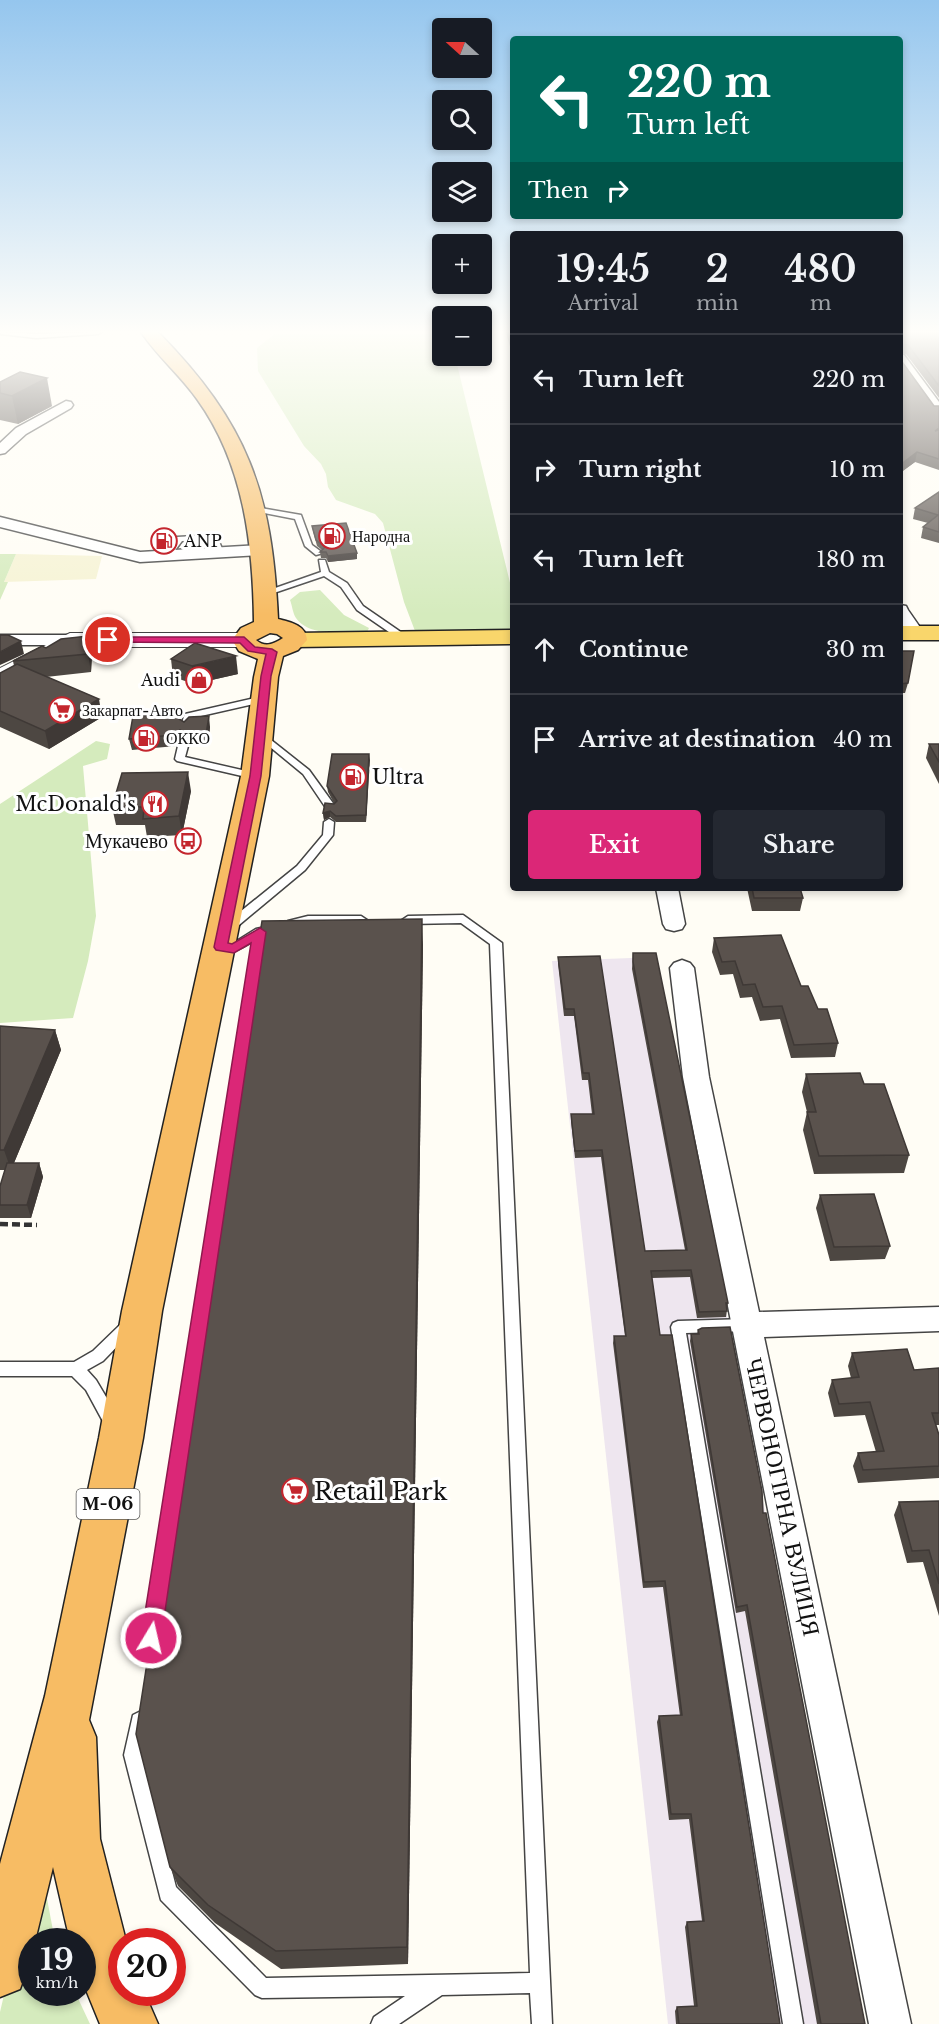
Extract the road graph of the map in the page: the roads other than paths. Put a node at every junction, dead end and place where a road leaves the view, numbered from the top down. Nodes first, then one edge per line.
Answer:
1 (29, 426) edge
2 (224, 426) edge
3 (0, 450) edge
4 (252, 508) junction
5 (0, 522) edge
6 (261, 550) junction
7 (325, 573) junction
8 (265, 593) junction
9 (903, 619) edge
10 (266, 627) junction
11 (908, 633) edge
12 (939, 633) edge
13 (510, 637) edge
14 (405, 639) junction
15 (0, 640) edge
16 (70, 640) junction
17 (244, 640) junction
18 (295, 640) junction
19 (272, 652) junction
20 (0, 677) edge
21 (265, 688) junction
22 (185, 728) edge
23 (261, 735) junction
24 (183, 746) dead end
25 (255, 776) junction
26 (330, 806) edge
27 (329, 822) dead end
28 (668, 891) edge
29 (674, 924) dead end
30 (260, 932) junction
31 (222, 939) junction
32 (682, 969) dead end
33 (142, 1311) junction
34 (939, 1320) edge
35 (748, 1325) junction
36 (0, 1369) edge
37 (76, 1369) junction
38 (121, 1438) junction
39 (178, 1461) edge
40 (70, 1696) junction
41 (140, 1708) edge
42 (0, 1969) edge
43 (541, 1983) junction
44 (439, 1985) junction
45 (129, 2024) edge
46 (381, 2024) edge
47 (542, 2024) edge
48 (793, 2024) edge
49 (890, 2024) edge

1 - 3 street
2 - 4 highway
4 - 6 highway
4 - 7 lane
5 - 6 street
6 - 8 highway
7 - 8 lane
7 - 14 lane
8 - 10 highway
9 - 11 street
10 - 17 highway
10 - 18 highway
11 - 12 main road
13 - 14 main road
14 - 18 main road
15 - 16 street
16 - 17 street
16 - 20 street
17 - 19 highway
18 - 19 highway
19 - 21 highway
21 - 22 lane
21 - 23 highway, М-06
23 - 25 highway, М-06
23 - 26 lane
24 - 25 lane
25 - 31 highway, М-06
27 - 31 lane
28 - 29 street
30 - 31 lane
30 - 39 lane
30 - 43 lane
31 - 33 highway, М-06
32 - 35 street, ЧЕРВОНОГІРНА ВУЛИЦЯ
33 - 37 lane
33 - 38 highway, М-06
34 - 35 street
35 - 48 lane
35 - 49 street, ЧЕРВОНОГІРНА ВУЛИЦЯ
36 - 37 lane
37 - 38 lane
38 - 40 highway, М-06
40 - 42 highway, М-06
40 - 45 highway, М-06
41 - 44 lane
43 - 44 lane
43 - 47 lane
44 - 46 lane

